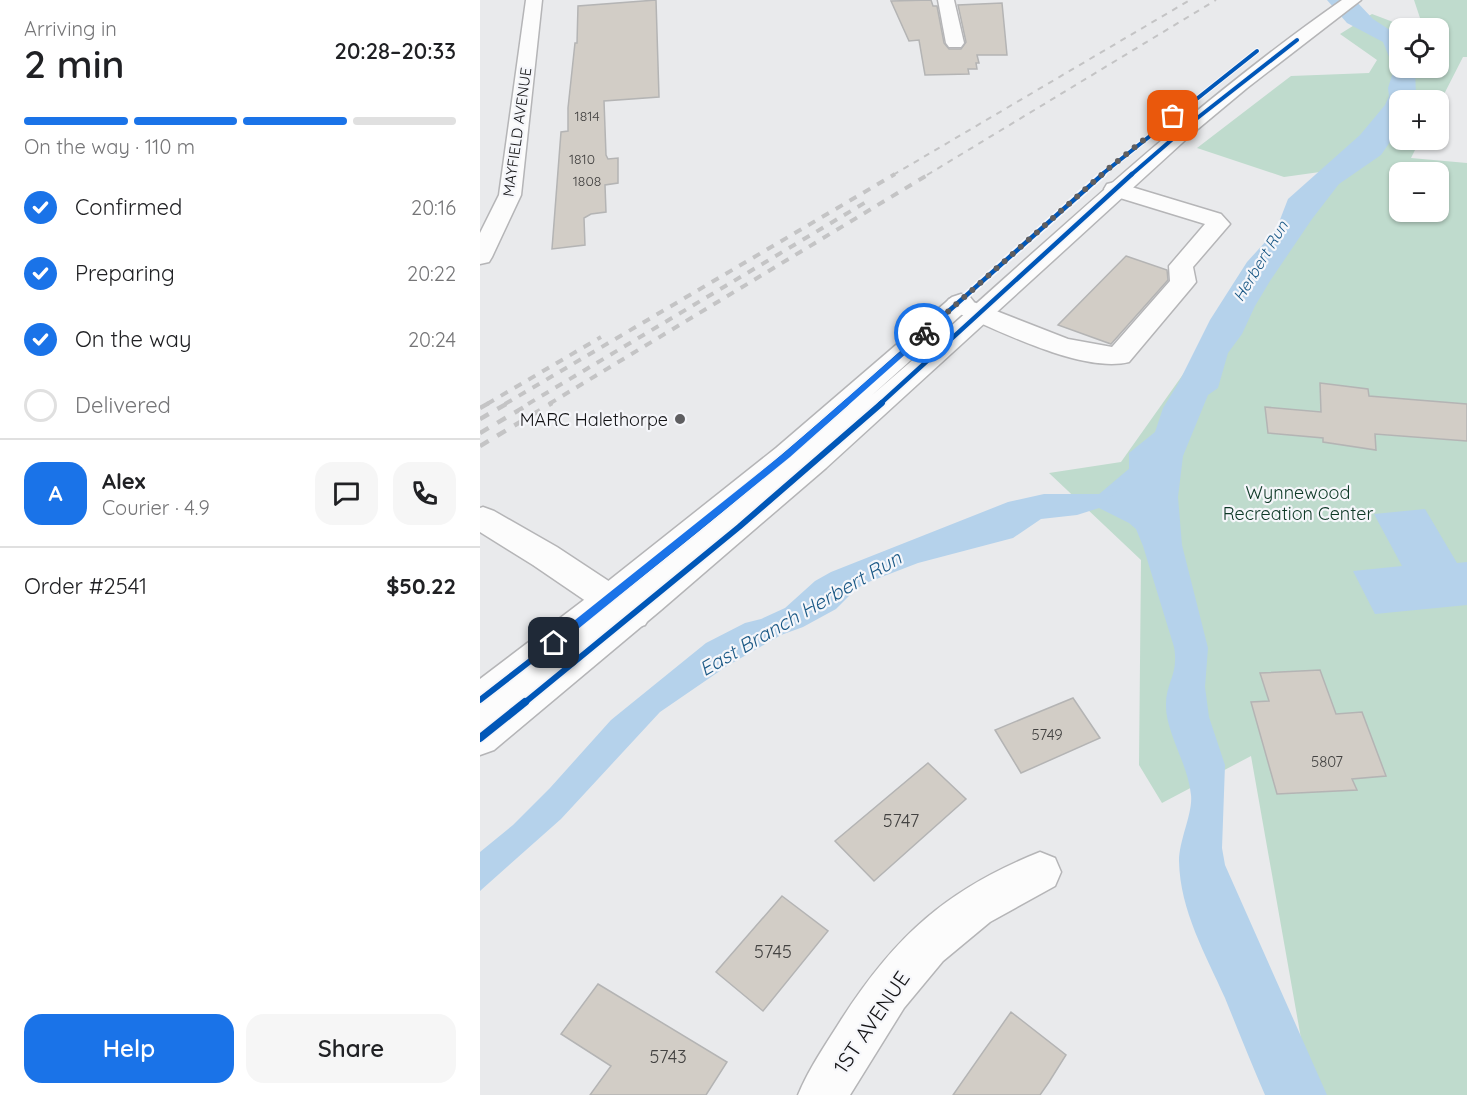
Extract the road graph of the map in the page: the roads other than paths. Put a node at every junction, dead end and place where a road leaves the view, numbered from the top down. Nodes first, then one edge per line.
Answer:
1 (534, 0) edge
2 (946, 0) edge
3 (1353, 0) edge
4 (1329, 5) edge
5 (955, 43) dead end
6 (1115, 189) junction
7 (480, 257) edge
8 (970, 308) junction
9 (483, 519) dead end
10 (621, 608) junction
11 (480, 700) edge
12 (480, 738) edge
13 (1040, 872) dead end
14 (824, 1095) edge

1 - 7 main road, MAYFIELD AVENUE
2 - 5 main road
3 - 4 main road
4 - 6 main road
4 - 8 main road
6 - 8 main road
6 - 8 main road
8 - 10 main road
9 - 10 main road
10 - 11 main road
10 - 12 main road
13 - 14 main road, 1ST AVENUE

